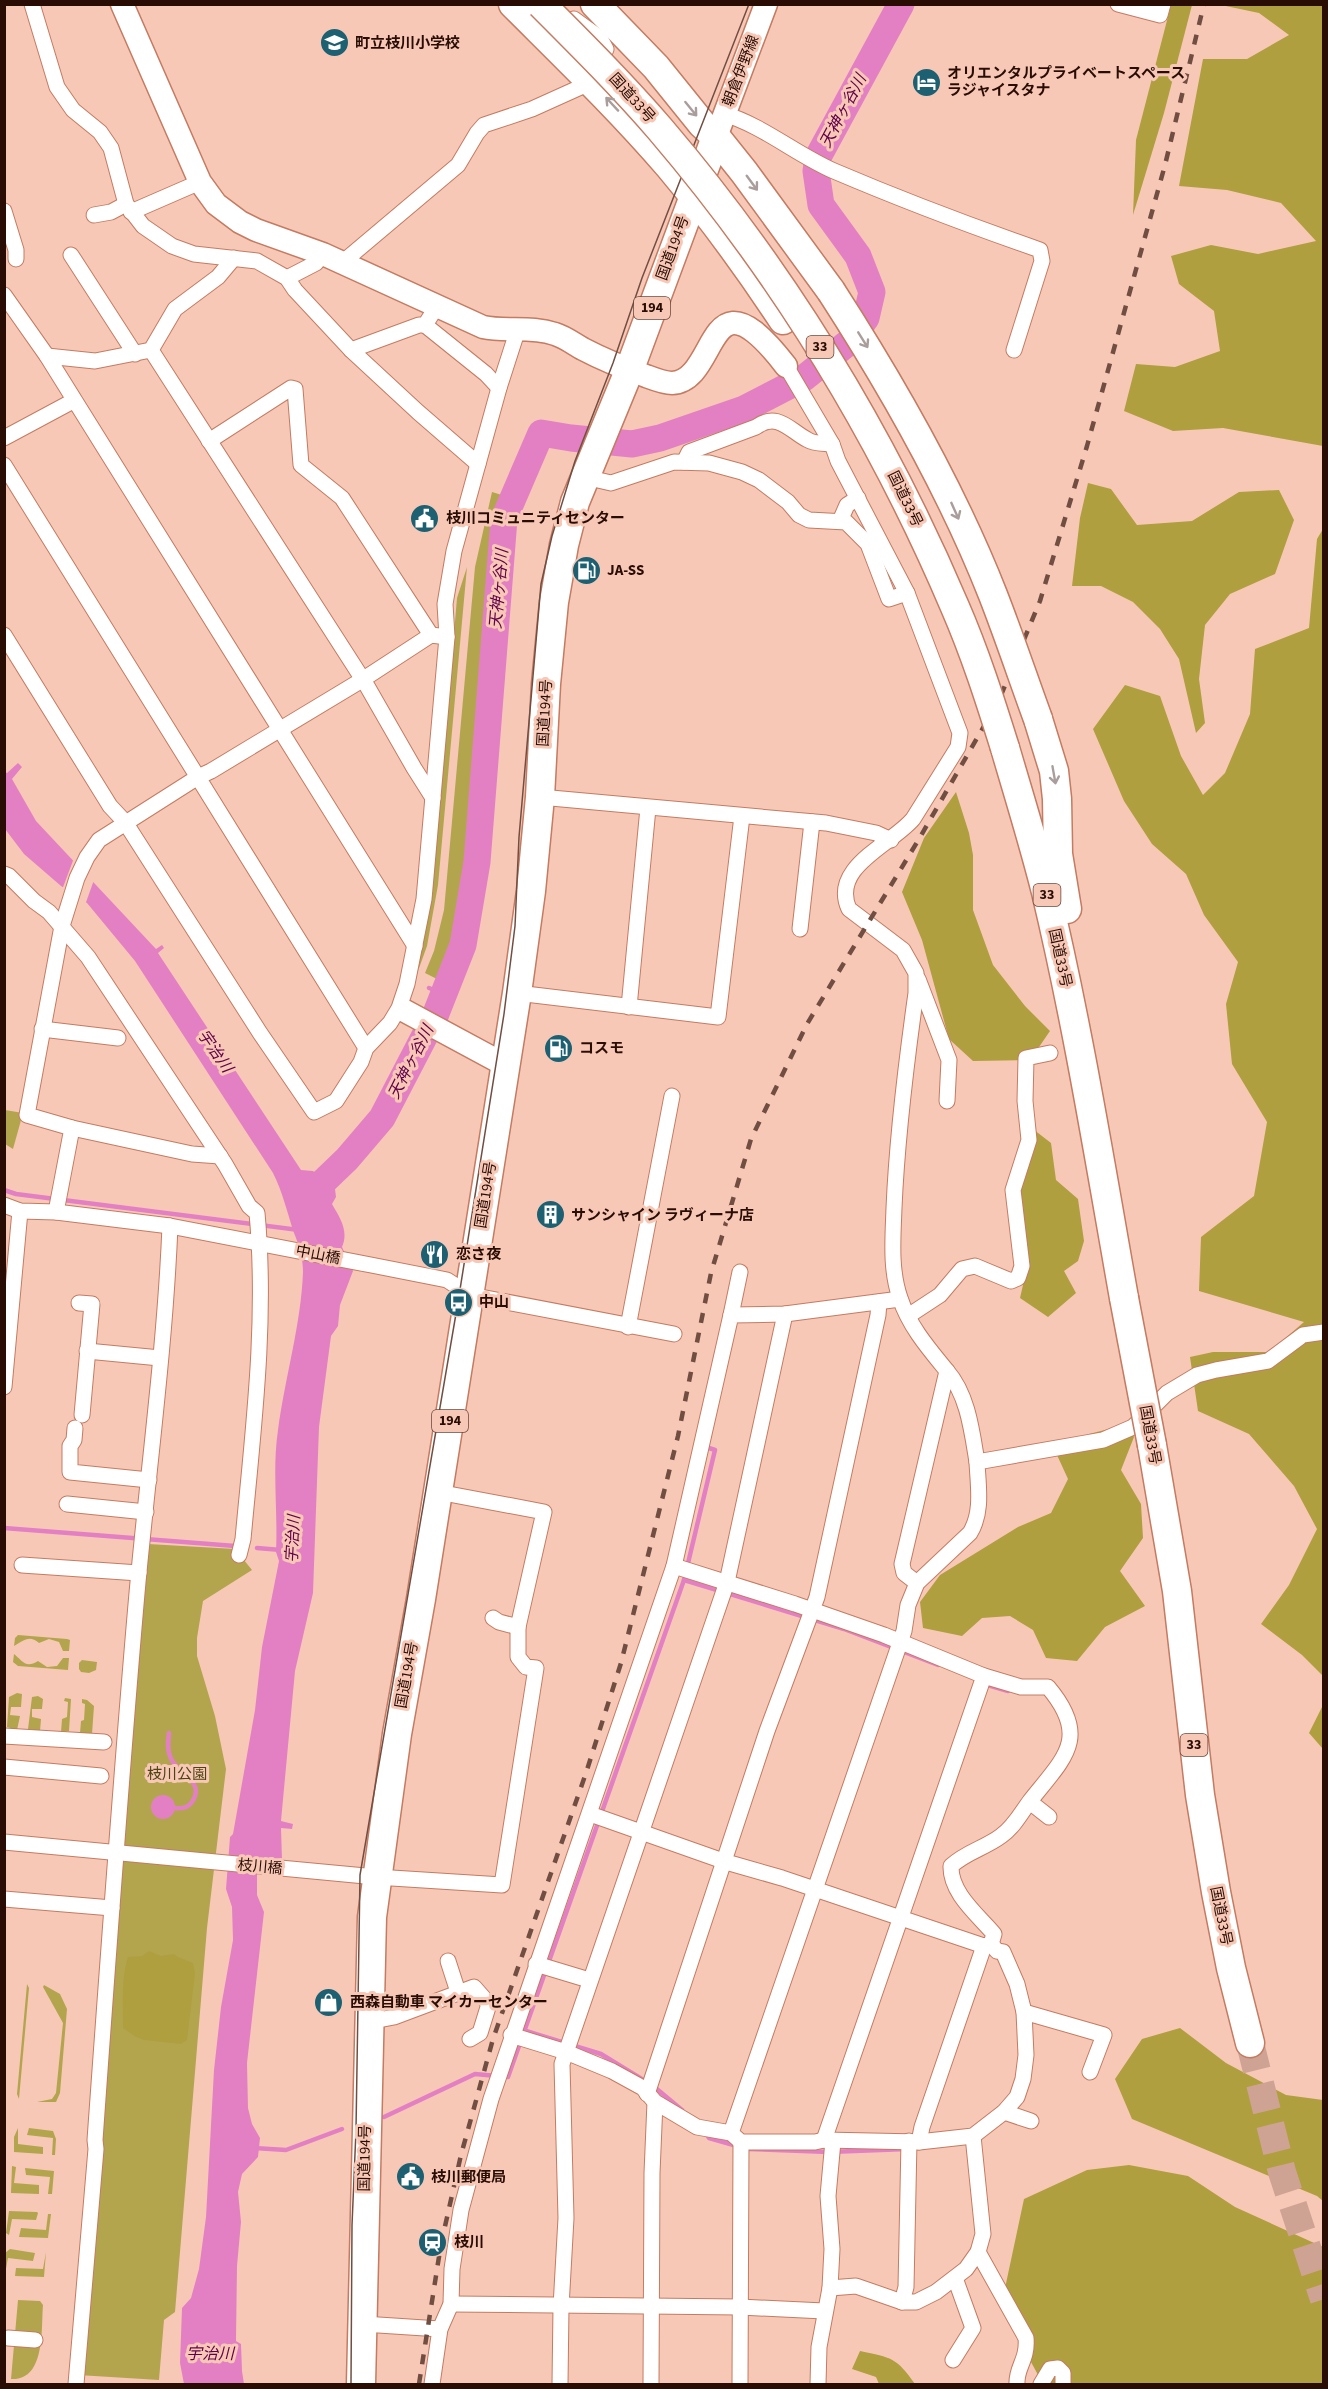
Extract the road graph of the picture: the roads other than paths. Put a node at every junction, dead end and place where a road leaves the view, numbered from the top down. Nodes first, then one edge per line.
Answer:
1 (32, 4) edge
2 (122, 4) edge
3 (513, 4) edge
4 (541, 4) edge
5 (559, 4) edge
6 (595, 4) edge
7 (766, 4) edge
8 (1118, 4) edge
9 (1163, 4) edge
10 (589, 80) junction
11 (720, 125) junction
12 (200, 182) junction
13 (693, 194) junction
14 (129, 208) junction
15 (4, 211) edge
16 (94, 215) dead end
17 (71, 255) dead end
18 (234, 258) junction
19 (333, 258) junction
20 (16, 259) dead end
21 (287, 278) junction
22 (4, 295) edge
23 (431, 316) junction
24 (518, 329) junction
25 (152, 350) junction
26 (351, 350) junction
27 (1014, 350) dead end
28 (135, 354) junction
29 (47, 356) junction
30 (786, 366) joint
31 (629, 371) junction
32 (499, 388) junction
33 (73, 400) junction
34 (4, 438) edge
35 (209, 441) junction
36 (832, 444) junction
37 (684, 462) junction
38 (478, 464) junction
39 (4, 465) edge
40 (588, 471) junction
41 (858, 498) junction
42 (840, 521) junction
43 (907, 593) junction
44 (4, 635) edge
45 (439, 636) junction
46 (362, 680) junction
47 (280, 728) junction
48 (998, 756) junction
49 (198, 777) junction
50 (540, 797) junction
51 (433, 798) junction
52 (648, 808) junction
53 (742, 816) junction
54 (125, 822) junction
55 (812, 822) junction
56 (891, 840) junction
57 (4, 874) edge
58 (64, 920) junction
59 (800, 929) dead end
60 (415, 946) junction
61 (916, 973) junction
62 (517, 993) junction
63 (629, 1007) junction
64 (402, 1010) junction
65 (42, 1029) junction
66 (118, 1038) dead end
67 (1079, 1045) junction
68 (366, 1048) junction
69 (1050, 1053) dead end
70 (507, 1066) junction
71 (672, 1096) dead end
72 (947, 1101) dead end
73 (72, 1128) junction
74 (220, 1156) junction
75 (58, 1201) junction
76 (4, 1205) edge
77 (20, 1211) junction
78 (170, 1226) junction
79 (265, 1245) junction
80 (740, 1272) dead end
81 (470, 1295) junction
82 (900, 1299) junction
83 (879, 1302) junction
84 (79, 1303) dead end
85 (785, 1314) junction
86 (731, 1315) junction
87 (908, 1316) junction
88 (628, 1327) junction
89 (1323, 1332) edge
90 (674, 1334) dead end
91 (87, 1351) junction
92 (160, 1358) junction
93 (947, 1371) junction
94 (4, 1387) edge
95 (977, 1462) junction
96 (149, 1480) junction
97 (438, 1492) junction
98 (67, 1504) dead end
99 (146, 1512) junction
100 (239, 1555) dead end
101 (22, 1565) dead end
102 (683, 1569) junction
103 (139, 1573) junction
104 (726, 1582) junction
105 (917, 1583) junction
106 (812, 1610) junction
107 (493, 1618) dead end
108 (518, 1627) junction
109 (900, 1641) junction
110 (984, 1676) junction
111 (4, 1736) edge
112 (104, 1742) dead end
113 (4, 1767) edge
114 (101, 1776) dead end
115 (1030, 1802) junction
116 (597, 1817) junction
117 (1049, 1817) dead end
118 (641, 1831) junction
119 (4, 1842) edge
120 (116, 1851) junction
121 (726, 1862) junction
122 (376, 1877) junction
123 (814, 1890) junction
124 (4, 1899) edge
125 (112, 1908) junction
126 (900, 1918) junction
127 (987, 1945) junction
128 (448, 1961) dead end
129 (545, 1966) junction
130 (590, 1980) junction
131 (458, 1992) junction
132 (1024, 2012) junction
133 (368, 2022) junction
134 (519, 2038) junction
135 (470, 2039) dead end
136 (1250, 2043) tunnel mouth
137 (566, 2052) junction
138 (1090, 2072) dead end
139 (651, 2098) junction
140 (1004, 2112) junction
141 (1031, 2121) dead end
142 (974, 2136) junction
143 (736, 2137) junction
144 (829, 2140) junction
145 (914, 2142) junction
146 (978, 2252) junction
147 (955, 2278) junction
148 (830, 2288) junction
149 (902, 2302) junction
150 (451, 2304) junction
151 (651, 2306) junction
152 (561, 2307) junction
153 (740, 2307) junction
154 (824, 2311) junction
155 (363, 2324) junction
156 (440, 2329) junction
157 (8, 2338) dead end
158 (35, 2340) dead end
159 (953, 2360) dead end
160 (76, 2385) edge
161 (361, 2385) edge
162 (432, 2385) edge
163 (560, 2385) edge
164 (651, 2385) edge
165 (740, 2385) edge
166 (818, 2385) edge
167 (1017, 2385) edge
168 (1041, 2385) edge
169 (1063, 2385) edge

1 - 14 street
2 - 12 street
3 - 10 highway
4 - 48 highway, 国道33号 / 33, bridge
5 - 10 street
6 -> 11 highway
7 - 11 street, 朝倉伊野線
8 - 9 street
13 -> 10 highway
10 - 19 street
11 - 13 highway, 国道194号 / 194
11 - 27 street
11 -> 67 highway, bridge
12 - 14 street
12 - 19 street
13 - 31 highway, 国道194号 / 194
13 - 48 highway
14 - 16 street
14 - 18 street
15 - 20 street
17 - 28 street
18 - 21 street
18 - 25 street
19 - 21 street
19 - 23 street
21 - 26 street
22 - 29 street
23 - 24 street
23 - 26 street
23 - 32 street
24 - 31 street
24 - 32 street
25 - 28 street
25 - 35 street
26 - 38 street
28 - 29 street
29 - 33 street
30 - 31 street
30 - 36 street
31 - 40 highway, 国道194号 / 194
32 - 38 street
33 - 34 street
33 - 47 street
35 - 45 street
35 - 46 street
36 - 37 street
36 - 41 street
37 - 40 street
37 - 42 street
38 - 45 street
39 - 49 street
40 - 50 highway, 国道194号 / 194
41 - 42 street
41 - 43 street
42 - 43 street
43 - 56 street
44 - 54 street
45 - 46 street
45 - 51 street
46 - 47 street
46 - 51 street
47 - 49 street
47 - 60 street
48 - 67 highway
49 - 54 street
49 - 68 street
50 - 52 street
50 - 62 highway, 国道194号 / 194
51 - 60 street
52 - 53 street
52 - 63 street
53 - 55 street
53 - 63 street
54 - 58 street
54 - 68 street
55 - 56 street
55 - 59 street
56 - 61 street
57 - 58 street
58 - 65 street
58 - 74 street
60 - 64 street
61 - 72 street
61 - 82 street
62 - 63 street
62 - 70 highway, 国道194号 / 194
64 - 68 street
64 - 70 street
65 - 66 street
65 - 73 street
67 - 136 highway, 国道33号 / 33, bridge
69 - 87 street
70 - 81 highway, 国道194号 / 194
71 - 88 street
73 - 74 street
73 - 75 street
74 - 79 street
75 - 77 street, 中山橋
75 - 78 street, 中山橋
76 - 77 street, 中山橋
77 - 94 street
78 - 79 street, 中山橋
78 - 92 street
79 - 81 street, 中山橋
79 - 100 street
80 - 86 street
81 - 88 street, 中山橋
81 - 97 highway, 国道194号 / 194
82 - 83 street
82 - 87 street
83 - 85 street
83 - 106 street
84 - 91 street
85 - 86 street
85 - 104 street
86 - 102 street
87 - 93 street
88 - 90 street, 中山橋
89 - 95 street
91 - 92 street
91 - 96 street
92 - 96 street
93 - 95 street
93 - 105 street
95 - 105 street
96 - 99 street
97 - 108 street
97 - 122 highway, 国道194号 / 194
98 - 99 street
99 - 103 street
101 - 103 street
102 - 104 street
102 - 116 street
103 - 120 street
104 - 106 street
104 - 118 street
105 - 109 street
106 - 109 street
106 - 121 street
107 - 108 street
108 - 122 street, 枝川橋
109 - 110 street
109 - 123 street
110 - 115 street
110 - 126 street
111 - 112 street
113 - 114 street
115 - 117 street
115 - 127 street
116 - 118 street
116 - 129 street
118 - 121 street
118 - 130 street
119 - 120 street, 枝川橋
120 - 122 street, 枝川橋
120 - 125 street
121 - 123 street
121 - 139 street
122 - 133 highway, 国道194号 / 194
123 - 126 street
123 - 143 street
124 - 125 street
125 - 160 street
126 - 127 street
126 - 144 street
127 - 132 street
127 - 145 street
128 - 131 street
129 - 130 street
129 - 134 street
130 - 137 street
131 - 133 street
131 - 135 street
132 - 138 street
132 - 140 street
133 - 155 highway, 国道194号 / 194
134 - 137 street
134 - 150 street
137 - 139 street
137 - 152 street
139 - 143 street
139 - 151 street
140 - 141 street
140 - 142 street
142 - 145 street
142 - 146 street
143 - 144 street
143 - 153 street
144 - 145 street
144 - 148 street
145 - 149 street
146 - 147 street
146 - 167 street
147 - 149 street
147 - 159 street
148 - 149 street
148 - 154 street
150 - 152 street
150 - 156 street
151 - 152 street
151 - 153 street
151 - 164 street
152 - 163 street
153 - 154 street
153 - 165 street
154 - 166 street
155 - 156 street
155 - 161 highway, 国道194号 / 194
156 - 162 street
157 - 158 street
168 - 169 street

